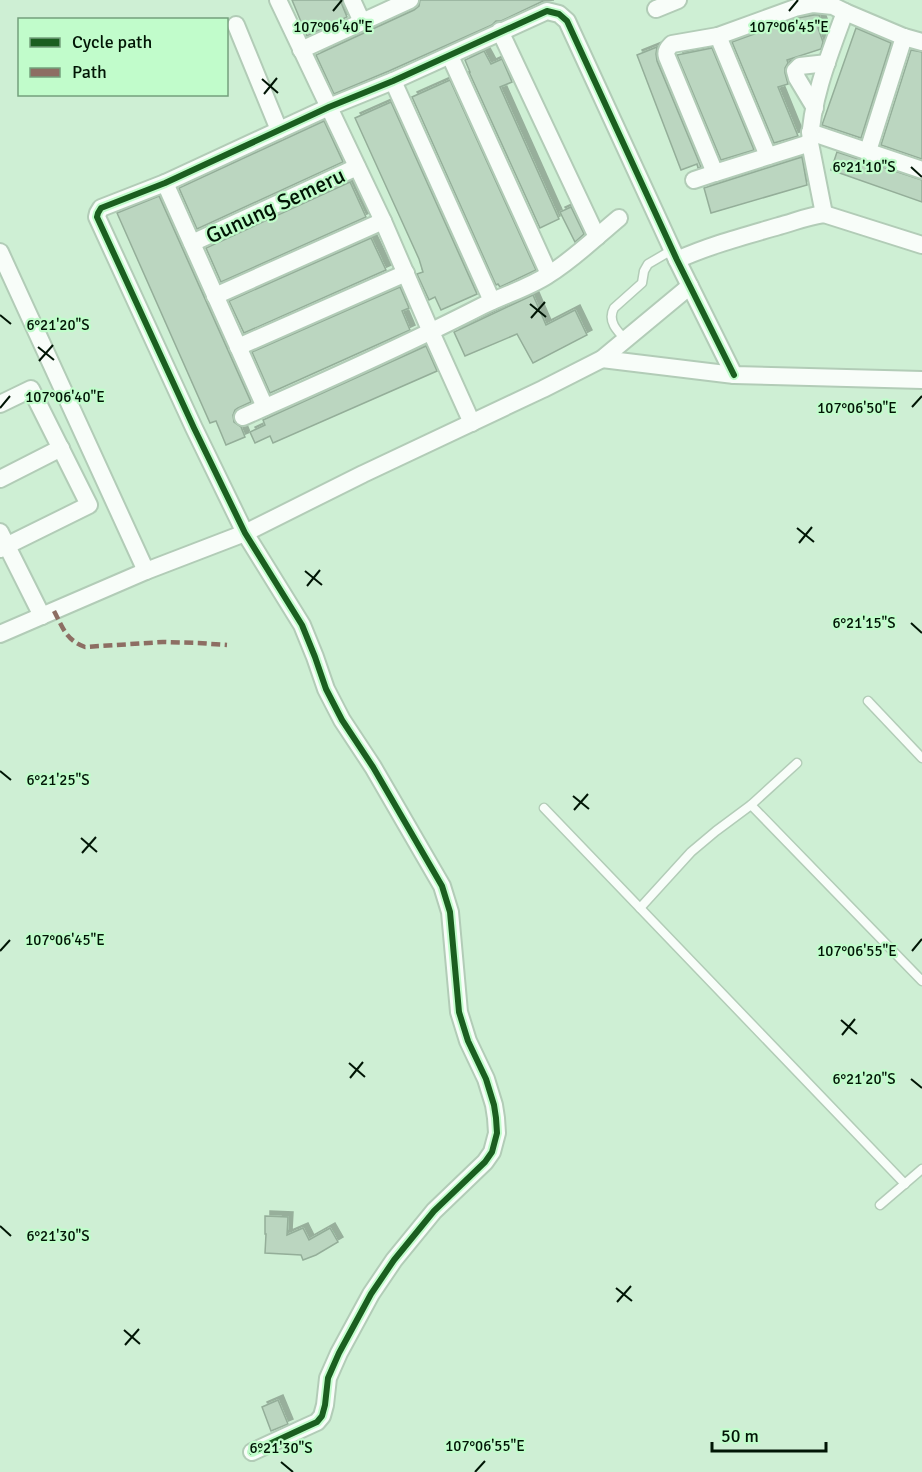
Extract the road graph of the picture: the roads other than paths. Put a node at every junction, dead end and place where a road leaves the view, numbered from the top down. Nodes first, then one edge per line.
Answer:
1 (278, 0) edge
2 (352, 0) edge
3 (410, 0) edge
4 (678, 0) edge
5 (544, 5) edge
6 (656, 9) dead end
7 (845, 12) junction
8 (362, 22) junction
9 (236, 26) dead end
10 (500, 31) junction
11 (718, 36) junction
12 (904, 37) junction
13 (922, 42) edge
14 (301, 50) junction
15 (450, 56) junction
16 (826, 63) junction
17 (393, 81) junction
18 (329, 106) junction
19 (815, 108) junction
20 (279, 130) junction
21 (810, 138) junction
22 (868, 151) junction
23 (768, 156) junction
24 (357, 167) junction
25 (922, 170) edge
26 (715, 173) junction
27 (694, 180) dead end
28 (165, 183) junction
29 (824, 214) junction
30 (619, 218) dead end
31 (383, 220) junction
32 (597, 237) junction
33 (192, 243) junction
34 (922, 245) edge
35 (0, 252) edge
36 (675, 255) junction
37 (406, 273) junction
38 (549, 274) junction
39 (690, 286) junction
40 (215, 296) junction
41 (492, 301) junction
42 (431, 332) junction
43 (626, 340) junction
44 (238, 347) junction
45 (602, 359) junction
46 (734, 375) junction
47 (922, 380) edge
48 (0, 404) edge
49 (266, 407) junction
50 (243, 417) dead end
51 (472, 423) junction
52 (61, 448) junction
53 (0, 479) edge
54 (245, 533) junction
55 (2, 542) edge
56 (146, 571) junction
57 (42, 616) junction
58 (0, 634) edge
59 (868, 701) dead end
60 (922, 758) edge
61 (796, 763) dead end
62 (751, 806) junction
63 (544, 808) dead end
64 (640, 908) junction
65 (922, 981) edge
66 (922, 1169) edge
67 (905, 1184) junction
68 (880, 1205) dead end
69 (252, 1452) dead end

1 - 14 street
2 - 8 street
3 - 8 street
4 - 6 street
5 - 10 street
5 - 36 street
7 - 11 street
7 - 12 street
7 - 16 street
8 - 14 street
9 - 20 street
10 - 15 street
10 - 32 street
11 - 23 street
11 - 26 street
12 - 13 street
12 - 22 street
14 - 18 street
15 - 17 street
15 - 38 street
16 - 19 street
16 - 19 street
17 - 18 street
17 - 41 street
18 - 20 street
18 - 24 street
19 - 21 street
20 - 28 street
21 - 22 street
21 - 23 street
21 - 29 street
22 - 25 street
23 - 26 street
24 - 31 street
24 - 33 street, Gunung Semeru
26 - 27 street
28 - 33 street
28 - 54 street
29 - 34 street
29 - 36 street
30 - 32 street
31 - 37 street
31 - 40 street
32 - 38 street
33 - 40 street
35 - 56 street
36 - 39 street
36 - 43 lane
37 - 42 street
37 - 44 street
38 - 41 street
39 - 43 street
39 - 46 street
40 - 44 street
41 - 42 street
42 - 49 street
42 - 51 street
43 - 45 street
44 - 49 street
45 - 46 street
45 - 51 street
46 - 47 street
48 - 52 street
49 - 50 street
51 - 54 street
52 - 53 street
52 - 55 street
54 - 56 street
54 - 69 street
55 - 57 street
56 - 57 street
57 - 58 street
59 - 60 lane
61 - 62 lane
62 - 64 lane
62 - 65 lane
63 - 64 lane
64 - 67 lane
66 - 67 lane
67 - 68 lane

